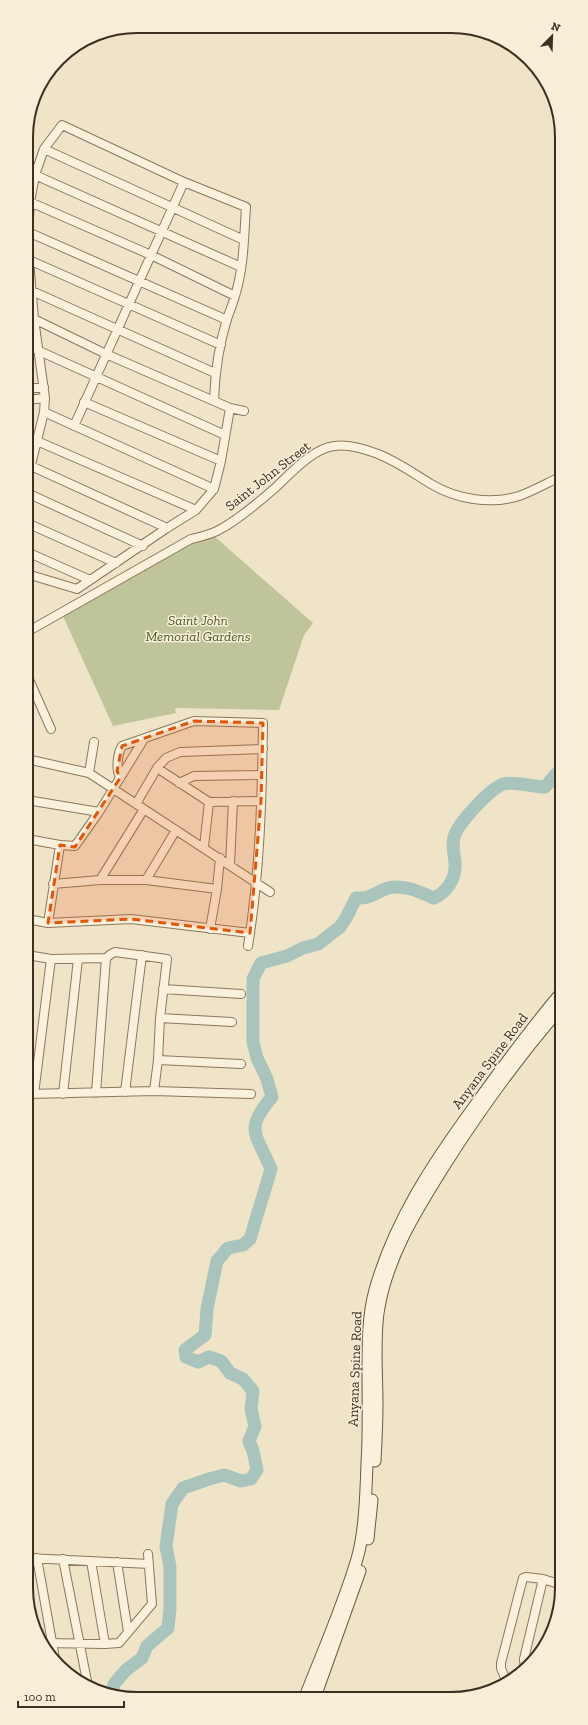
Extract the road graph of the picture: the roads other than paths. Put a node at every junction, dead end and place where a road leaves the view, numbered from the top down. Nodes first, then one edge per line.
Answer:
1 (44, 149) junction
2 (35, 175) junction
3 (184, 182) junction
4 (33, 186) edge
5 (33, 203) edge
6 (172, 209) junction
7 (161, 232) junction
8 (33, 234) edge
9 (244, 240) junction
10 (151, 255) junction
11 (33, 262) edge
12 (241, 267) junction
13 (140, 281) junction
14 (33, 291) edge
15 (236, 296) junction
16 (33, 305) edge
17 (128, 306) junction
18 (34, 319) junction
19 (227, 320) junction
20 (118, 330) junction
21 (221, 346) junction
22 (37, 350) junction
23 (106, 354) junction
24 (215, 373) junction
25 (95, 378) junction
26 (44, 387) junction
27 (33, 388) edge
28 (44, 398) junction
29 (33, 399) edge
30 (214, 400) junction
31 (84, 402) junction
32 (230, 408) junction
33 (244, 411) dead end
34 (44, 412) junction
35 (74, 426) junction
36 (226, 435) junction
37 (37, 441) junction
38 (33, 458) edge
39 (221, 461) junction
40 (33, 467) edge
41 (555, 479) edge
42 (214, 489) junction
43 (33, 496) edge
44 (196, 510) junction
45 (33, 526) edge
46 (167, 528) junction
47 (143, 546) junction
48 (33, 555) edge
49 (116, 563) junction
50 (33, 576) edge
51 (90, 580) junction
52 (33, 629) edge
53 (33, 688) edge
54 (52, 729) dead end
55 (144, 739) junction
56 (94, 742) dead end
57 (263, 749) junction
58 (33, 760) edge
59 (157, 768) junction
60 (89, 773) junction
61 (262, 775) junction
62 (120, 778) junction
63 (179, 783) junction
64 (114, 788) junction
65 (33, 801) edge
66 (234, 801) junction
67 (261, 801) junction
68 (209, 802) junction
69 (136, 804) junction
70 (144, 809) junction
71 (99, 812) junction
72 (176, 830) junction
73 (33, 840) edge
74 (60, 845) junction
75 (204, 848) junction
76 (220, 858) junction
77 (230, 865) junction
78 (100, 880) junction
79 (146, 880) junction
80 (256, 882) junction
81 (53, 884) junction
82 (217, 889) junction
83 (270, 892) dead end
84 (33, 920) edge
85 (48, 923) junction
86 (210, 929) junction
87 (250, 933) junction
88 (248, 946) dead end
89 (142, 955) junction
90 (33, 956) edge
91 (106, 958) junction
92 (51, 959) junction
93 (78, 959) junction
94 (164, 989) junction
95 (241, 994) dead end
96 (555, 1000) edge
97 (555, 1014) edge
98 (160, 1018) junction
99 (232, 1022) dead end
100 (158, 1060) junction
101 (241, 1064) dead end
102 (33, 1080) edge
103 (154, 1091) junction
104 (125, 1092) junction
105 (96, 1093) junction
106 (33, 1094) edge
107 (63, 1094) junction
108 (251, 1094) dead end
109 (148, 1554) dead end
110 (33, 1558) edge
111 (37, 1558) junction
112 (63, 1559) junction
113 (91, 1561) junction
114 (117, 1562) junction
115 (149, 1564) junction
116 (543, 1578) junction
117 (555, 1582) edge
118 (128, 1632) junction
119 (49, 1643) edge
120 (79, 1643) junction
121 (105, 1644) junction
122 (524, 1661) edge
123 (505, 1677) edge
124 (87, 1679) edge
125 (308, 1692) edge
126 (317, 1692) edge

1 - 2 street
1 - 3 street
1 - 6 street
2 - 4 street
2 - 7 street
3 - 6 street
3 - 9 street
5 - 10 street
6 - 7 street
6 - 9 street
7 - 10 street
7 - 12 street
8 - 13 street
9 - 12 street
10 - 13 street
10 - 15 street
11 - 17 street
12 - 15 street
13 - 17 street
13 - 19 street
14 - 20 street
15 - 19 street
16 - 18 street
17 - 20 street
17 - 21 street
18 - 22 street
18 - 23 street
19 - 21 street
20 - 23 street
20 - 24 street
21 - 24 street
22 - 25 street
22 - 26 street
23 - 25 street
23 - 30 street
24 - 30 street
25 - 31 street
25 - 36 street
26 - 27 street
26 - 28 street
28 - 29 street
28 - 34 street
30 - 32 street
31 - 35 street
31 - 39 street
32 - 33 street
32 - 36 street
34 - 35 street
34 - 37 street
35 - 42 street
36 - 39 street
37 - 38 street
37 - 44 street
39 - 42 street
40 - 46 street
41 - 52 street, Saint John Street
42 - 44 street
43 - 47 street
44 - 46 street
45 - 49 street
46 - 47 street
47 - 49 street
48 - 51 street
49 - 51 street
50 - 51 street
53 - 54 street
55 - 57 street
55 - 62 street
55 - 62 street
56 - 60 street
57 - 59 street
57 - 61 street
58 - 60 street
59 - 63 street
59 - 69 street
60 - 64 street
61 - 63 street
61 - 67 street
62 - 64 street
63 - 68 street
64 - 69 street
64 - 71 street
65 - 71 street
66 - 67 street
66 - 68 street
66 - 77 street
67 - 80 street
68 - 75 street
69 - 70 street
70 - 72 street
70 - 78 street
71 - 74 street
72 - 75 street
72 - 79 street
73 - 74 street
74 - 81 street
75 - 76 street
76 - 77 street
76 - 82 street
77 - 80 street
78 - 79 street
78 - 81 street
79 - 82 street
80 - 83 street
80 - 87 street
81 - 85 street
82 - 86 street
84 - 85 street
85 - 86 street
86 - 87 street
87 - 88 street
89 - 91 street
89 - 94 street
89 - 104 street
90 - 92 street
91 - 93 street
91 - 105 street
92 - 93 street
92 - 102 street
93 - 107 street
94 - 95 street
94 - 98 street
96 - 125 main road, Anyana Spine Road
97 - 126 main road, Anyana Spine Road
98 - 99 street
98 - 100 street
100 - 101 street
100 - 103 street
103 - 104 street
103 - 108 street
104 - 105 street
105 - 107 street
106 - 107 street
109 - 115 street
110 - 111 street
111 - 112 street
111 - 119 street
112 - 113 street
112 - 120 street
113 - 114 street
113 - 121 street
114 - 115 street
114 - 118 street
115 - 118 street
116 - 117 street
116 - 122 street
116 - 123 street
118 - 121 street
119 - 120 street
120 - 121 street
120 - 124 street

